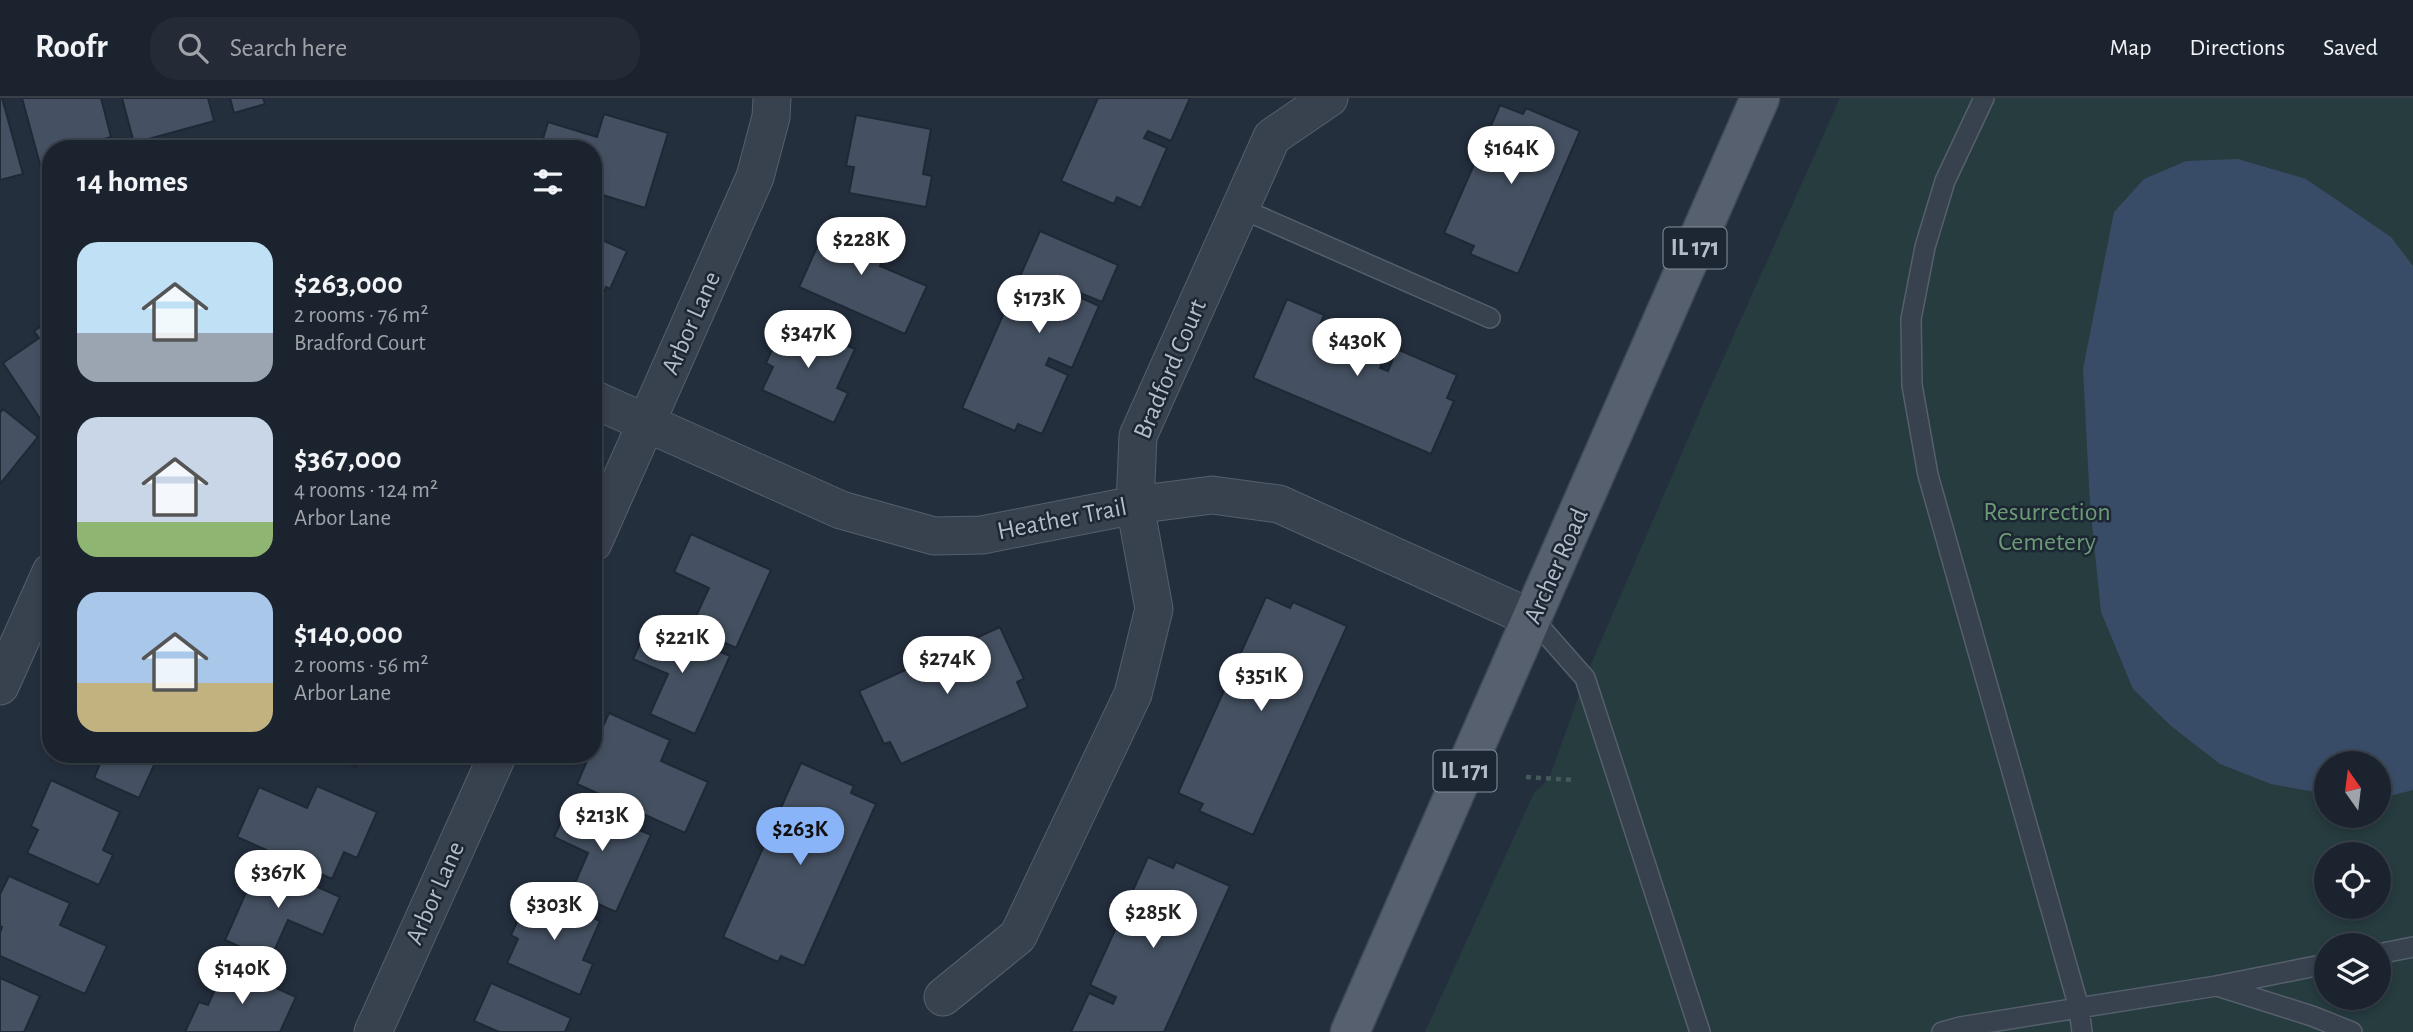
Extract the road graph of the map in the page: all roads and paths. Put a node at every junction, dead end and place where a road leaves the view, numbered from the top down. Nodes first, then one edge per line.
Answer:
1 (772, 98) edge
2 (1329, 98) edge
3 (1760, 98) edge
4 (1984, 98) edge
5 (1240, 208) junction
6 (1490, 318) dead end
7 (602, 403) edge
8 (647, 424) junction
9 (1135, 505) junction
10 (602, 523) edge
11 (42, 592) edge
12 (1533, 619) junction
13 (0, 686) edge
14 (494, 763) edge
15 (1526, 777) dead end
16 (1573, 780) dead end
17 (2413, 947) edge
18 (2391, 951) edge
19 (2314, 966) edge
20 (2216, 986) junction
21 (943, 998) dead end
22 (2079, 1008) junction
23 (373, 1032) edge
24 (1350, 1032) edge
25 (1700, 1032) edge
26 (1942, 1032) edge
27 (2082, 1032) edge
28 (2352, 1032) edge

1 - 8 street, Arbor Lane
2 - 5 street, Bradford Court
3 - 12 main road, Archer Road / IL 171
4 - 22 lane
5 - 6 lane
5 - 9 street, Bradford Court
7 - 8 street, Heather Trail
8 - 9 street, Heather Trail
8 - 10 street, Arbor Lane
9 - 12 street, Heather Trail
9 - 21 street, Bradford Court
11 - 13 street
12 - 24 main road, Archer Road / IL 171
12 - 25 lane
14 - 23 street, Arbor Lane
15 - 16 path
17 - 18 lane
19 - 20 lane
20 - 22 lane
20 - 28 lane
22 - 26 lane
22 - 27 lane

